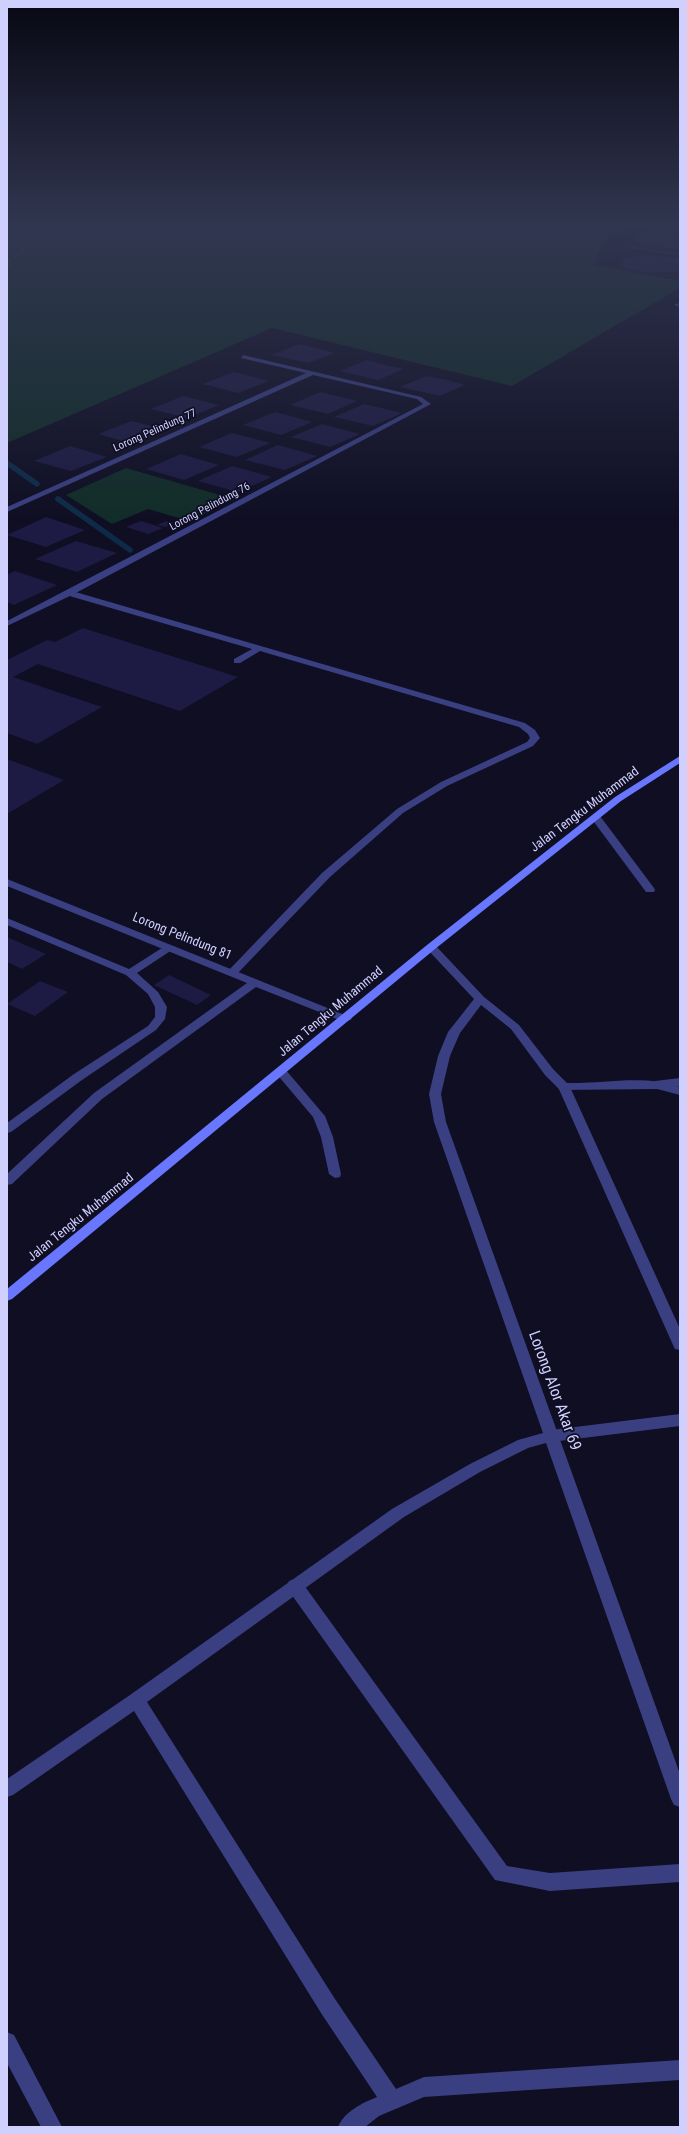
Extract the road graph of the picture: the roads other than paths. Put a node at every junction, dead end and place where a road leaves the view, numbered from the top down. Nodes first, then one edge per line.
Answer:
1 (243, 357) dead end
2 (312, 373) junction
3 (7, 510) edge
4 (68, 594) junction
5 (7, 624) edge
6 (258, 649) junction
7 (237, 661) dead end
8 (680, 759) edge
9 (596, 818) junction
10 (7, 882) edge
11 (650, 890) dead end
12 (7, 921) edge
13 (431, 947) junction
14 (169, 948) junction
15 (130, 973) junction
16 (232, 973) junction
17 (255, 982) junction
18 (480, 1000) junction
19 (346, 1019) junction
20 (281, 1072) junction
21 (680, 1082) edge
22 (655, 1085) junction
23 (564, 1087) junction
24 (680, 1091) edge
25 (7, 1129) edge
26 (335, 1174) dead end
27 (7, 1181) edge
28 (7, 1296) edge
29 (680, 1345) edge
30 (680, 1420) edge
31 (551, 1436) junction
32 (295, 1586) junction
33 (136, 1700) junction
34 (7, 1789) edge
35 (680, 1799) edge
36 (680, 1872) edge
37 (7, 2042) edge
38 (680, 2070) edge
39 (391, 2100) junction
40 (52, 2127) edge
41 (348, 2127) edge

1 - 2 street
2 - 3 street, Lorong Pelindung 77
2 - 4 street, Lorong Pelindung 76
4 - 5 street, Lorong Pelindung 76
4 - 6 street
6 - 7 street
6 - 16 street
8 - 9 main road, Jalan Tengku Muhammad
9 - 11 street
9 - 13 main road, Jalan Tengku Muhammad
10 - 14 street, Lorong Pelindung 81
12 - 15 street
13 - 18 street
13 - 19 main road, Jalan Tengku Muhammad
14 - 15 street
14 - 16 street, Lorong Pelindung 81
15 - 25 street
16 - 17 street, Lorong Pelindung 81
17 - 19 street, Lorong Pelindung 81
17 - 27 street
18 - 23 street
18 - 31 street, Lorong Alor Akar 69
19 - 20 main road, Jalan Tengku Muhammad
20 - 26 street
20 - 28 main road, Jalan Tengku Muhammad
21 - 22 street
22 - 23 street
22 - 24 street
23 - 29 street
30 - 31 street
31 - 32 street
31 - 35 street, Lorong Alor Akar 69
32 - 33 street
32 - 36 street
33 - 34 street
33 - 39 street
37 - 40 street
38 - 39 street
39 - 41 street

